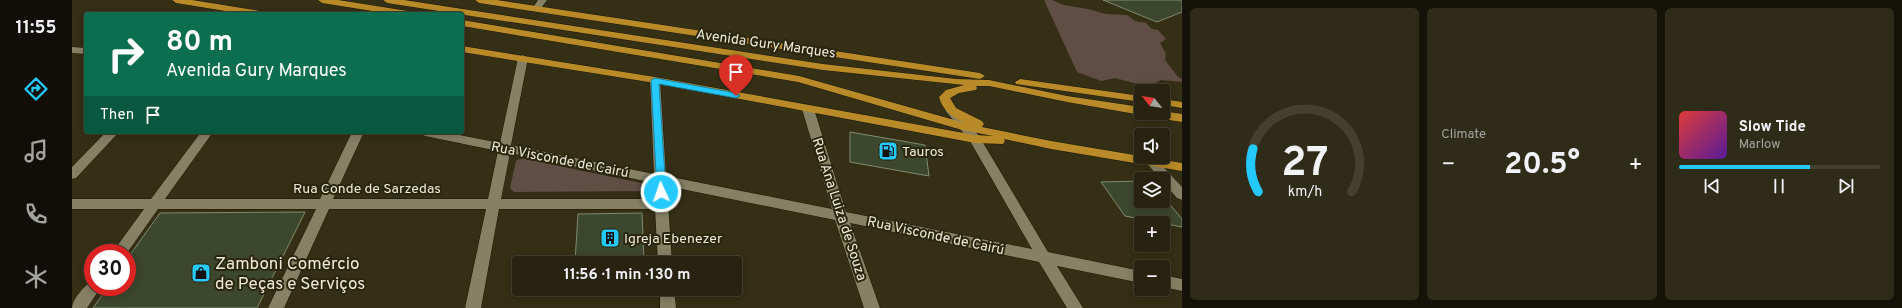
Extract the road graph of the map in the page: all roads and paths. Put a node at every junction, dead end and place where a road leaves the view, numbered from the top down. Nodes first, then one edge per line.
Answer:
1 (176, 0) edge
2 (322, 0) edge
3 (387, 0) edge
4 (479, 0) edge
5 (543, 0) edge
6 (536, 9) junction
7 (248, 12) edge
8 (396, 12) edge
9 (464, 23) edge
10 (464, 48) edge
11 (72, 50) edge
12 (84, 51) edge
13 (523, 58) junction
14 (968, 74) junction
15 (655, 80) junction
16 (989, 83) junction
17 (1015, 88) junction
18 (1127, 97) junction
19 (1134, 98) edge
20 (1067, 99) junction
21 (1170, 103) edge
22 (1182, 105) edge
23 (808, 109) junction
24 (951, 110) junction
25 (1134, 111) edge
26 (1170, 116) edge
27 (1182, 118) edge
28 (966, 127) junction
29 (111, 134) edge
30 (206, 134) edge
31 (357, 134) edge
32 (435, 134) edge
33 (975, 139) junction
34 (1051, 145) junction
35 (505, 148) junction
36 (1134, 159) edge
37 (1154, 164) edge
38 (1164, 164) edge
39 (1182, 167) edge
40 (74, 170) edge
41 (661, 179) junction
42 (1182, 195) edge
43 (72, 204) edge
44 (154, 204) junction
45 (324, 204) junction
46 (494, 204) junction
47 (662, 204) junction
48 (840, 215) junction
49 (125, 244) edge
50 (665, 256) edge
51 (1044, 258) junction
52 (1134, 276) edge
53 (1170, 282) edge
54 (1182, 285) edge
55 (87, 296) edge
56 (667, 296) edge
57 (78, 308) edge
58 (276, 308) edge
59 (473, 308) edge
60 (668, 308) edge
61 (872, 308) edge
62 (1075, 308) edge

1 - 7 main road
2 - 8 main road
3 - 16 main road, Avenida Gury Marques
4 - 6 main road, Avenida Gury Marques
5 - 6 street
6 - 14 main road, Avenida Gury Marques
9 - 28 main road, Avenida Gury Marques
10 - 13 main road, Avenida Gury Marques
11 - 12 street
13 - 15 main road, Avenida Gury Marques
13 - 35 street
14 - 16 main road
14 - 18 main road, Avenida Gury Marques
15 - 23 main road, Avenida Gury Marques
15 - 41 street
16 - 17 main road, Avenida Gury Marques
17 - 20 main road, Avenida Gury Marques
17 - 24 main road
18 - 19 main road, Avenida Gury Marques
18 - 20 main road
20 - 25 main road, Avenida Gury Marques
21 - 22 main road
23 - 33 main road, Avenida Gury Marques
23 - 48 street, Rua Ana Luiza de Souza
24 - 28 street
24 - 34 main road
26 - 27 main road
28 - 33 street
28 - 34 main road, Avenida Gury Marques
29 - 40 street
30 - 44 street
31 - 45 street
32 - 35 street, Rua Visconde de Cairú
33 - 34 main road, Avenida Gury Marques
33 - 51 street
34 - 36 main road, Avenida Gury Marques
35 - 41 street, Rua Visconde de Cairú
35 - 46 street
37 - 42 street
38 - 39 main road, Avenida Gury Marques
41 - 47 street
41 - 48 street, Rua Visconde de Cairú
43 - 44 street, Rua Conde de Sarzedas
44 - 45 street, Rua Conde de Sarzedas
44 - 49 street
45 - 46 street, Rua Conde de Sarzedas
45 - 58 street
46 - 47 street, Rua Conde de Sarzedas
46 - 59 street
47 - 50 street
48 - 51 street, Rua Visconde de Cairú
48 - 61 street, Rua Ana Luiza de Souza
51 - 52 street, Rua Visconde de Cairú
51 - 62 street
53 - 54 street
55 - 57 street
56 - 60 street

